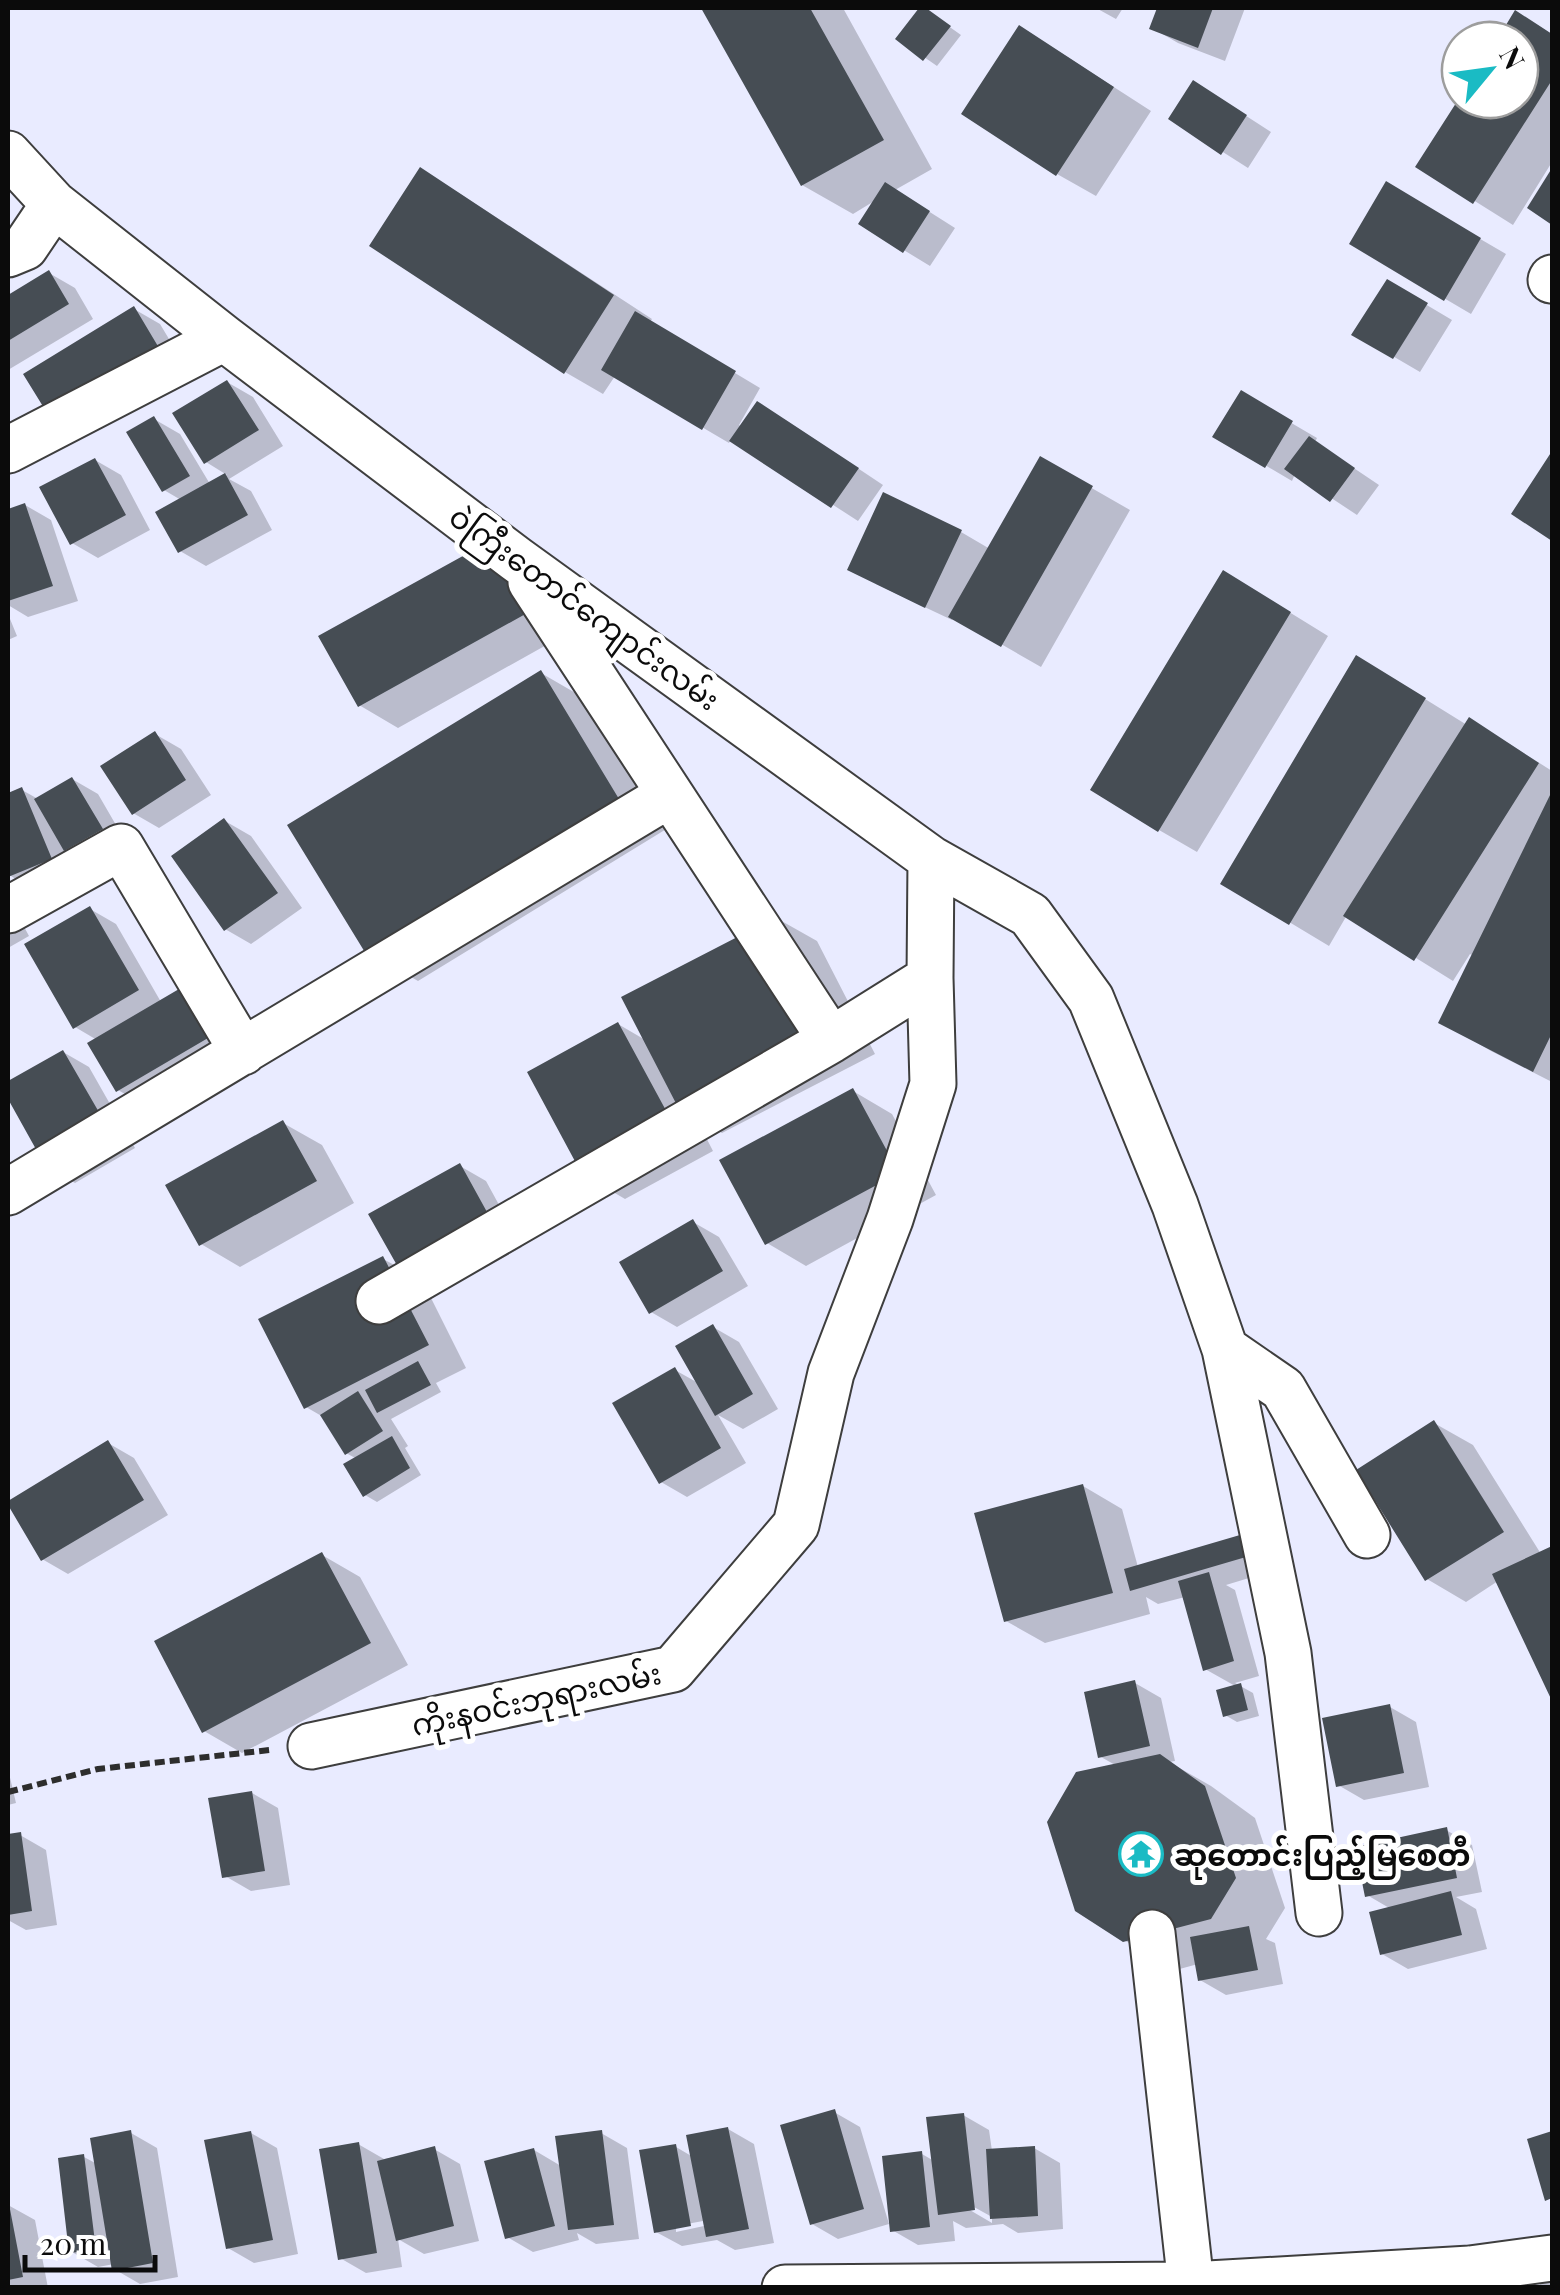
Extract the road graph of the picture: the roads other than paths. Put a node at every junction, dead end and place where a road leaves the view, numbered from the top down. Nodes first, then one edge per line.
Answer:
1 (8, 154) edge
2 (54, 204) junction
3 (8, 254) edge
4 (224, 338) junction
5 (8, 450) edge
6 (516, 560) junction
7 (670, 796) junction
8 (931, 859) junction
9 (8, 910) edge
10 (930, 978) junction
11 (832, 1040) junction
12 (243, 1052) junction
13 (8, 1192) edge
14 (378, 1301) dead end
15 (1225, 1350) junction
16 (1367, 1536) dead end
17 (311, 1746) road end
18 (1320, 1913) dead end
19 (1152, 1933) dead end
20 (1552, 2258) edge
21 (1191, 2284) junction
22 (784, 2288) edge

1 - 2 street, ဝဲကြီးတောင်ကျောင်းလမ်း
2 - 3 street
2 - 4 street, ဝဲကြီးတောင်ကျောင်းလမ်း
4 - 5 street
4 - 6 street, ဝဲကြီးတောင်ကျောင်းလမ်း
6 - 7 street
6 - 8 street, ဝဲကြီးတောင်ကျောင်းလမ်း
7 - 11 street
7 - 12 street
8 - 10 street, ကိုးနဝင်းဘုရားလမ်း
8 - 15 street, ဝဲကြီးတောင်ကျောင်းလမ်း
9 - 12 street
10 - 11 street
10 - 17 street, ကိုးနဝင်းဘုရားလမ်း
11 - 14 street
12 - 13 street
15 - 16 street
15 - 18 street, ဝဲကြီးတောင်ကျောင်းလမ်း
19 - 21 street
20 - 21 street
21 - 22 street

